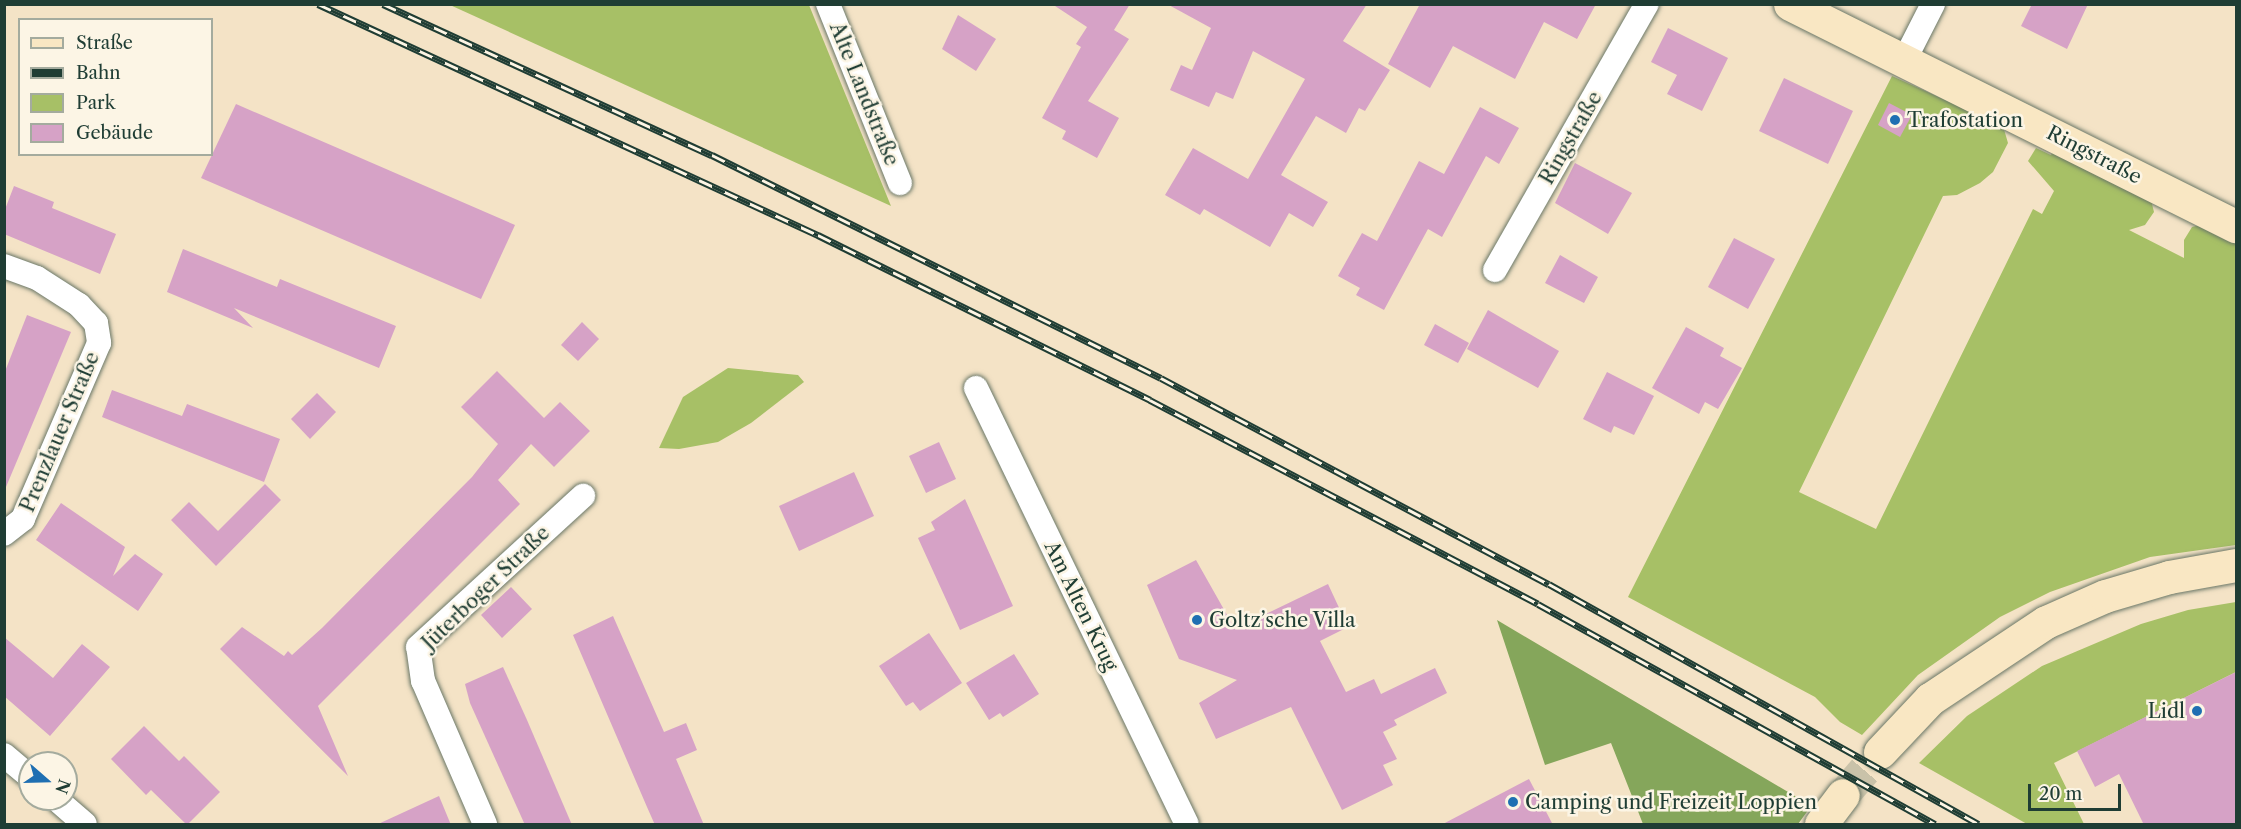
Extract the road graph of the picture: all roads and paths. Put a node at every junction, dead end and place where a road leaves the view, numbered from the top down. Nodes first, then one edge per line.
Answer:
1 (828, 4) edge
2 (1647, 4) edge
3 (1790, 4) edge
4 (1933, 4) edge
5 (1904, 61) junction
6 (900, 183) dead end
7 (2236, 226) edge
8 (4, 266) edge
9 (1495, 270) dead end
10 (976, 388) dead end
11 (583, 496) dead end
12 (4, 534) edge
13 (2236, 566) edge
14 (1880, 752) tunnel mouth
15 (4, 755) edge
16 (18, 767) edge
17 (1843, 795) tunnel mouth
18 (69, 811) edge
19 (85, 825) edge
20 (485, 825) edge
21 (1187, 825) edge
22 (1821, 825) edge

1 - 6 street, Alte Landstraße
2 - 9 street, Ringstraße
3 - 5 main road, Ringstraße
4 - 5 street
5 - 7 main road, Ringstraße
8 - 12 street, Prenzlauer Straße
10 - 21 street, Am Alten Krug
11 - 20 street, Jüterboger Straße
13 - 14 main road
15 - 16 street
17 - 22 main road
18 - 19 street

